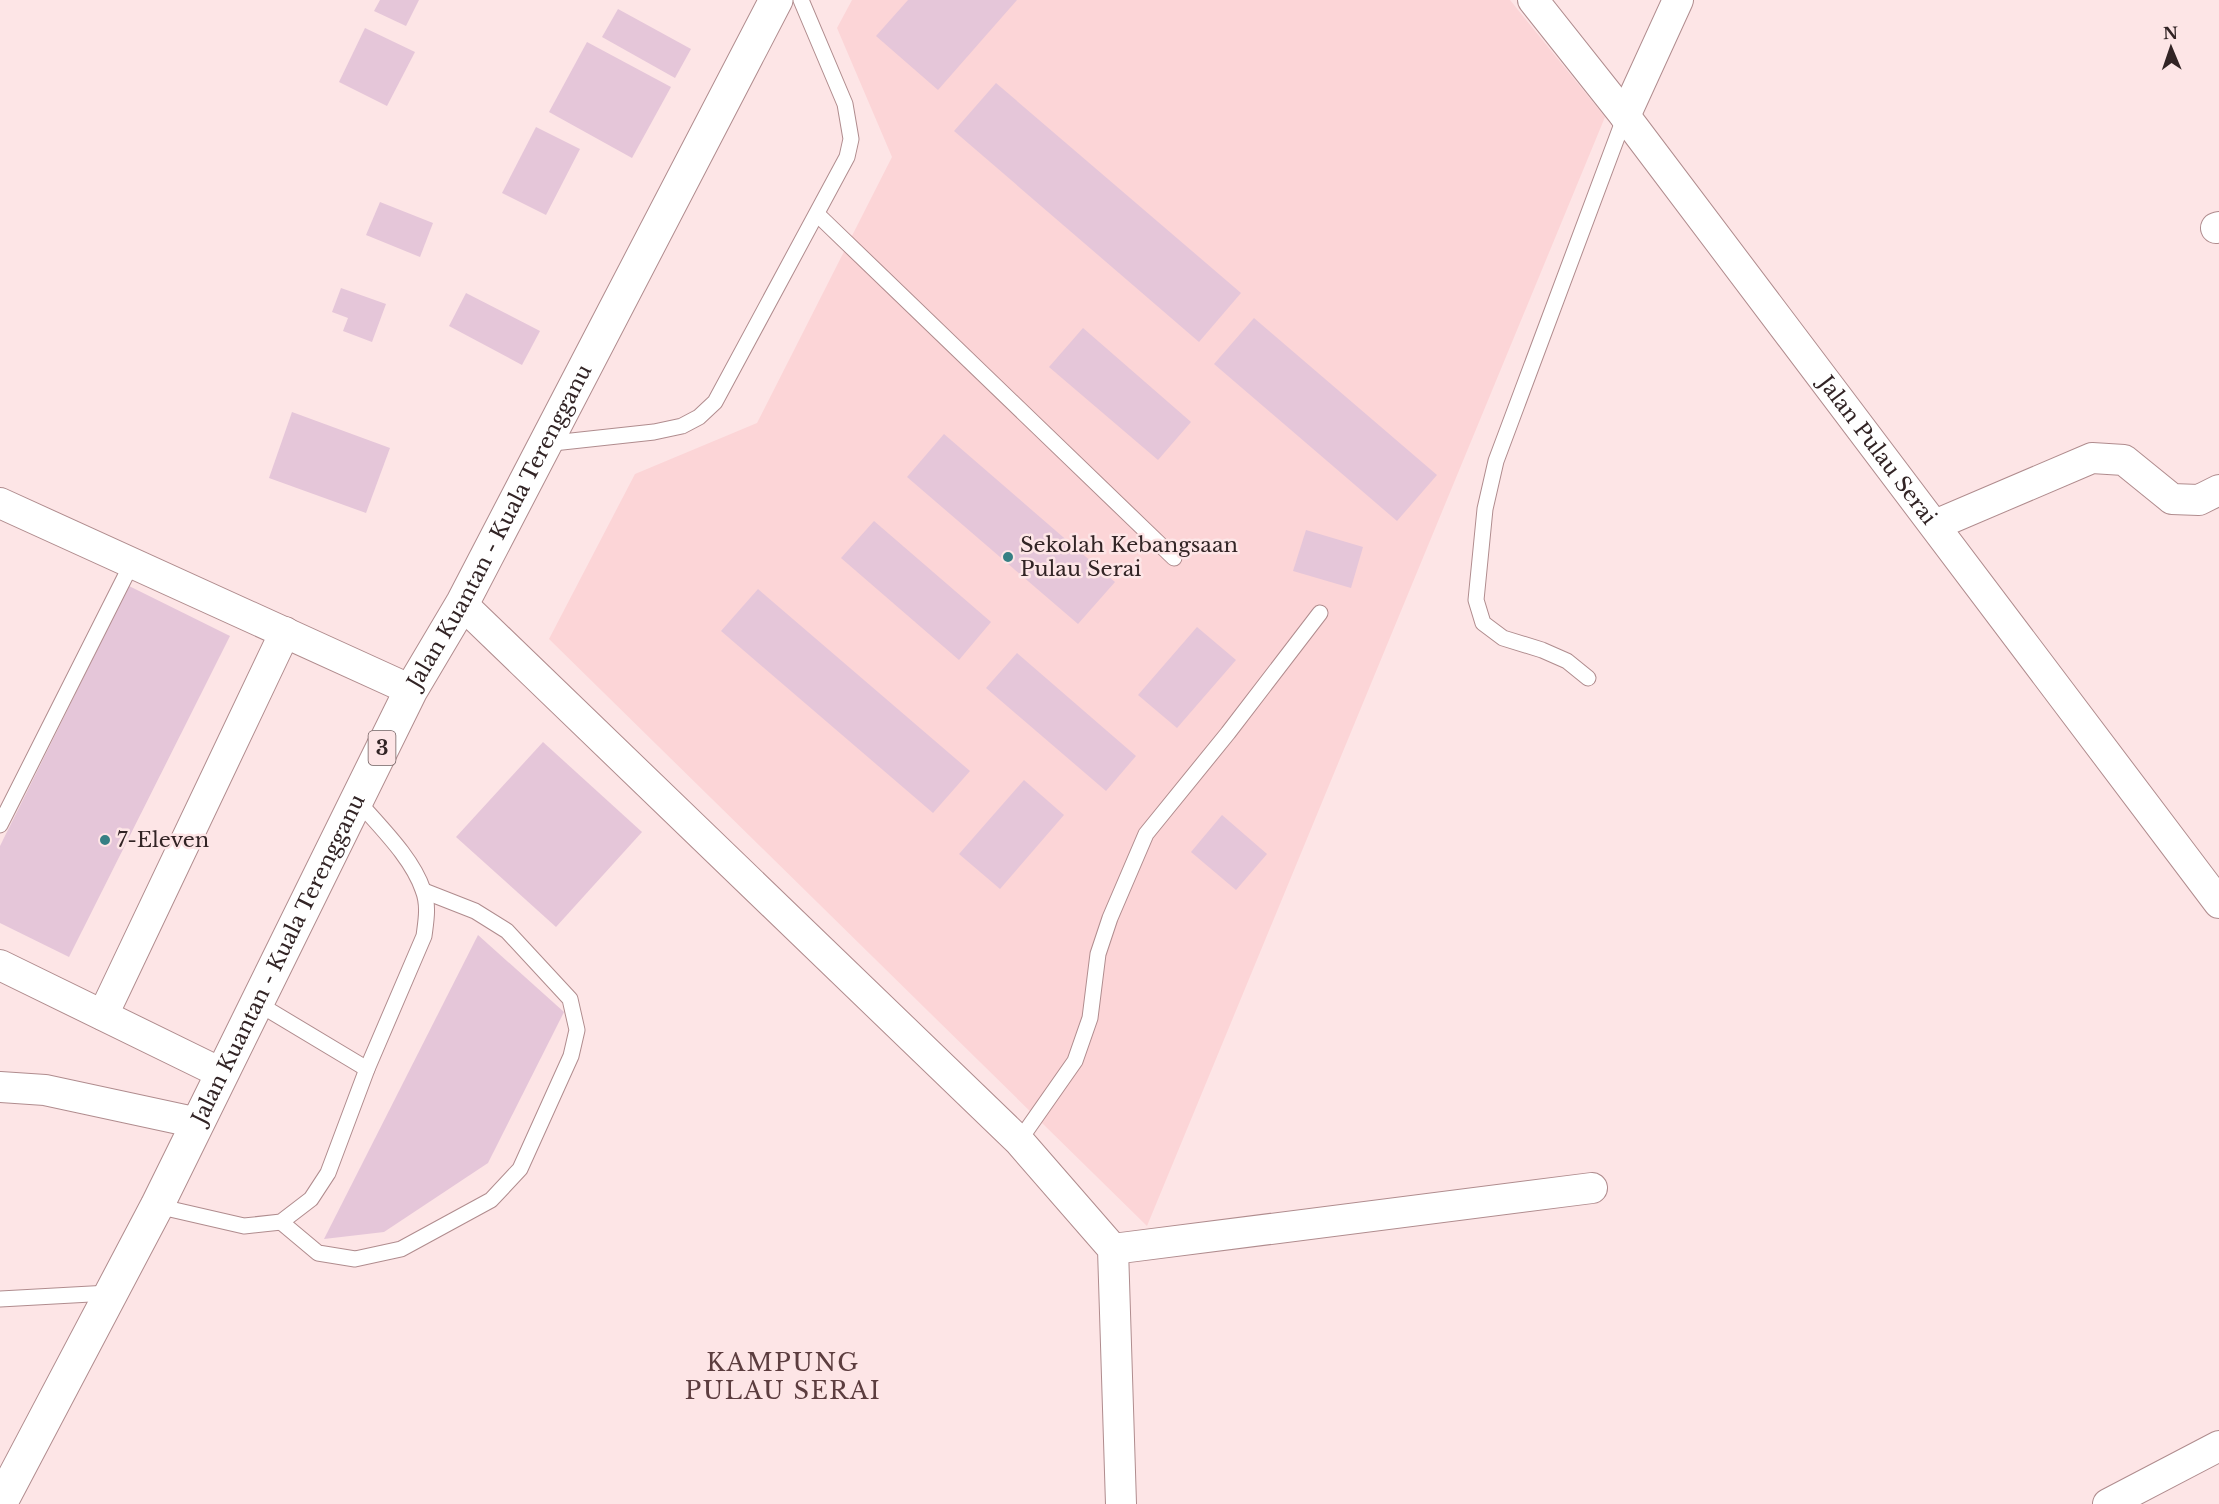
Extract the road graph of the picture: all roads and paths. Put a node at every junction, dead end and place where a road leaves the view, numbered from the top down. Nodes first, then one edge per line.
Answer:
1 (776, 0) edge
2 (801, 0) edge
3 (1533, 0) edge
4 (1678, 0) edge
5 (1625, 116) junction
6 (817, 214) junction
7 (544, 444) junction
8 (2219, 490) edge
9 (0, 503) edge
10 (1935, 525) junction
11 (1174, 558) dead end
12 (132, 563) junction
13 (462, 604) junction
14 (1320, 613) dead end
15 (285, 632) junction
16 (1588, 678) dead end
17 (411, 690) junction
18 (356, 799) junction
19 (0, 825) edge
20 (424, 891) junction
21 (2219, 903) edge
22 (0, 965) edge
23 (256, 1003) junction
24 (103, 1015) junction
25 (367, 1069) junction
26 (223, 1074) junction
27 (0, 1087) edge
28 (198, 1123) junction
29 (1019, 1141) junction
30 (1592, 1188) dead end
31 (157, 1206) junction
32 (281, 1222) junction
33 (1113, 1249) junction
34 (109, 1293) junction
35 (0, 1299) edge
36 (2219, 1446) edge
37 (1, 1501) edge
38 (1121, 1504) edge
39 (2108, 1504) edge

1 - 7 highway, Jalan Kuantan - Kuala Terengganu / 3
2 - 6 lane
3 - 5 street, Jalan Pulau Serai
4 - 5 street
5 - 10 street, Jalan Pulau Serai
5 - 16 lane
6 - 7 lane
6 - 11 lane
7 - 13 highway, Jalan Kuantan - Kuala Terengganu / 3
8 - 10 street
9 - 12 street
10 - 21 street, Jalan Pulau Serai
12 - 15 street
12 - 19 lane
13 - 17 highway, Jalan Kuantan - Kuala Terengganu / 3
13 - 29 street
14 - 29 lane
15 - 17 street
15 - 24 street
17 - 18 highway, Jalan Kuantan - Kuala Terengganu / 3
18 - 20 lane
18 - 23 highway, Jalan Kuantan - Kuala Terengganu / 3
20 - 25 lane
20 - 32 lane
22 - 24 street
23 - 25 lane
23 - 26 highway, Jalan Kuantan - Kuala Terengganu / 3
24 - 26 street
25 - 32 lane
26 - 28 highway, Jalan Kuantan - Kuala Terengganu / 3
27 - 28 street
28 - 31 highway, Jalan Kuantan - Kuala Terengganu / 3
29 - 33 street
30 - 33 street
31 - 32 lane
31 - 34 highway, Jalan Kuantan - Kuala Terengganu / 3
33 - 38 street
34 - 35 lane
34 - 37 highway, Jalan Kuantan - Kuala Terengganu / 3
36 - 39 street

